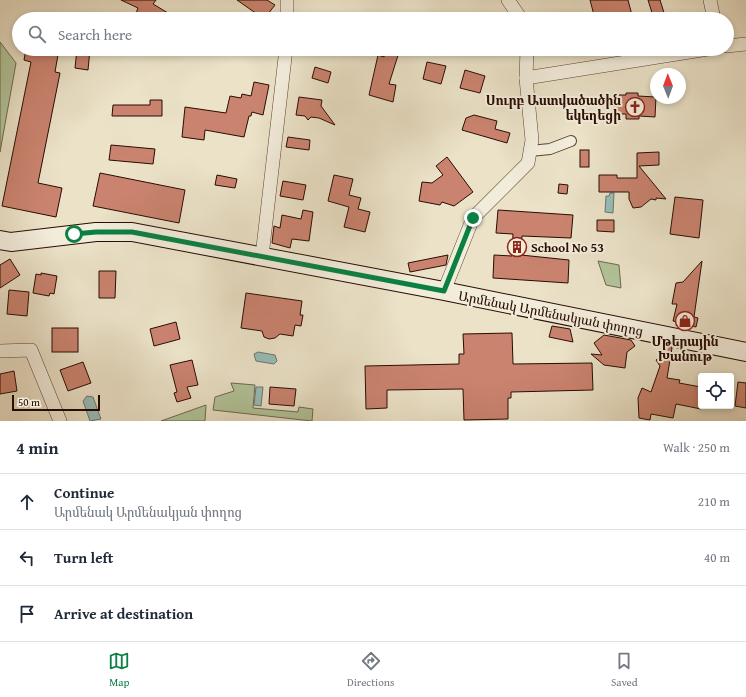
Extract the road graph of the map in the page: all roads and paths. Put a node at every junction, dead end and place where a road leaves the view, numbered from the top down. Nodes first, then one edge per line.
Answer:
1 (287, 0) edge
2 (508, 0) edge
3 (710, 0) edge
4 (287, 12) edge
5 (516, 12) edge
6 (713, 12) edge
7 (746, 44) edge
8 (734, 45) edge
9 (285, 56) edge
10 (527, 56) edge
11 (664, 56) edge
12 (526, 78) junction
13 (571, 141) dead end
14 (530, 152) junction
15 (0, 240) edge
16 (262, 256) junction
17 (444, 291) junction
18 (0, 352) edge
19 (746, 352) edge
20 (60, 421) edge

1 - 4 street
2 - 5 street
3 - 6 street
7 - 8 street
9 - 16 street
10 - 12 street
11 - 12 street
12 - 14 street
13 - 14 street
14 - 17 street
15 - 16 main road, Արմենակ Արմենակյան փողոց
16 - 17 main road, Արմենակ Արմենակյան փողոց
17 - 19 main road, Արմենակ Արմենակյան փողոց
18 - 20 street

